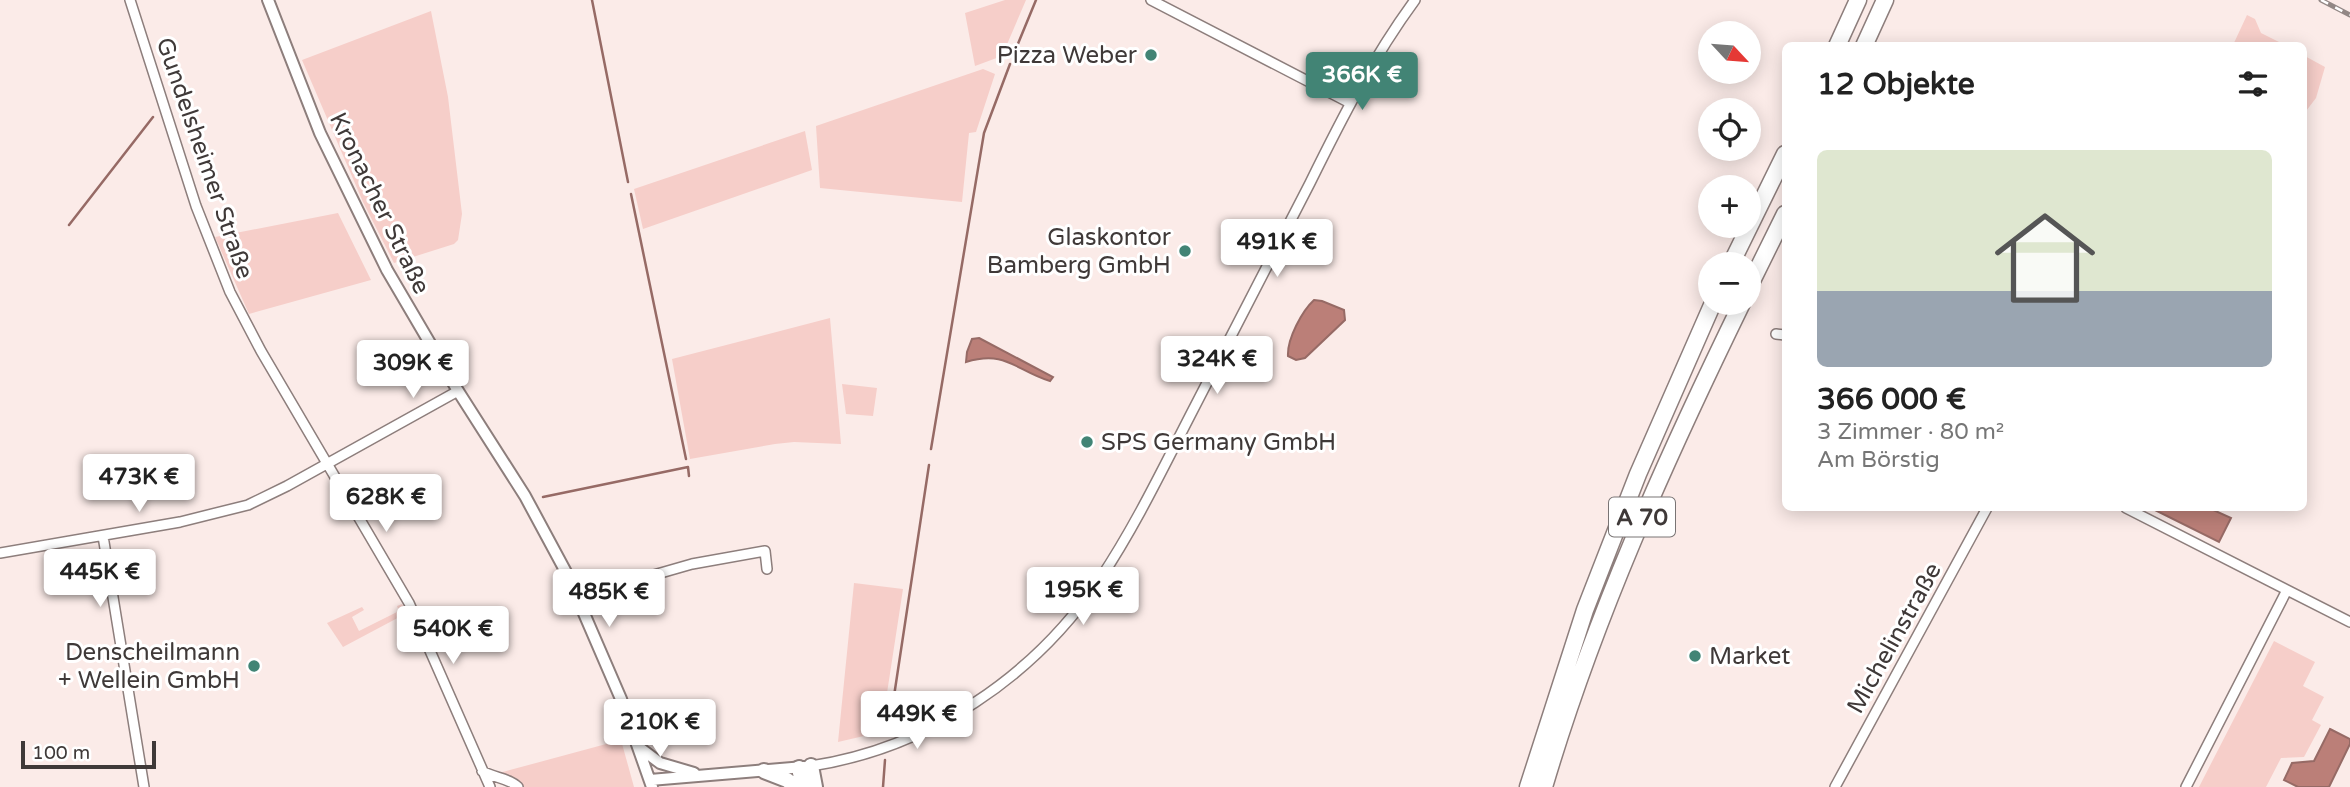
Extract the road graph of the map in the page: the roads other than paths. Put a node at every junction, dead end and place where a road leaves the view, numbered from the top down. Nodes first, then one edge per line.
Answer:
1 (130, 0) edge
2 (268, 0) edge
3 (1151, 0) edge
4 (1415, 0) edge
5 (1858, 0) edge
6 (1885, 0) edge
7 (1839, 42) edge
8 (1866, 42) edge
9 (1350, 103) junction
10 (1782, 160) edge
11 (1782, 220) edge
12 (1737, 252) edge
13 (1761, 263) edge
14 (1708, 315) edge
15 (1736, 315) edge
16 (458, 391) junction
17 (328, 463) junction
18 (1985, 511) edge
19 (2132, 511) edge
20 (103, 536) junction
21 (0, 552) edge
22 (767, 569) dead end
23 (2287, 590) junction
24 (578, 597) junction
25 (2350, 622) edge
26 (639, 747) junction
27 (805, 767) junction
28 (482, 771) junction
29 (764, 771) junction
30 (704, 775) junction
31 (651, 784) edge
32 (144, 787) edge
33 (490, 787) edge
34 (518, 787) edge
35 (684, 787) edge
36 (796, 787) edge
37 (803, 787) edge
38 (815, 787) edge
39 (1528, 787) edge
40 (1544, 787) edge
41 (1835, 787) edge
42 (2186, 787) edge

1 - 17 street, Gundelsheimer Straße
2 - 16 street, Kronacher Straße
3 - 9 street
4 - 9 street
5 - 7 highway
6 - 8 highway
9 - 27 street
10 - 12 highway
11 - 13 highway
14 - 39 highway, A 70
15 - 40 highway, A 70
16 - 17 street
16 - 24 street, Kronacher Straße
17 - 20 street
17 - 28 street, Gundelsheimer Straße
18 - 41 street, Michelinstraße
19 - 23 street
20 - 21 street
20 - 32 street
22 - 24 street
23 - 25 street
23 - 42 street
24 - 26 street, Kronacher Straße
26 - 30 street
26 - 31 street, Kronacher Straße
27 - 29 street
27 - 37 main road
27 - 38 main road
28 - 33 street, Gundelsheimer Straße
28 - 34 street
29 - 30 street
29 - 36 main road
30 - 31 street
30 - 35 street

